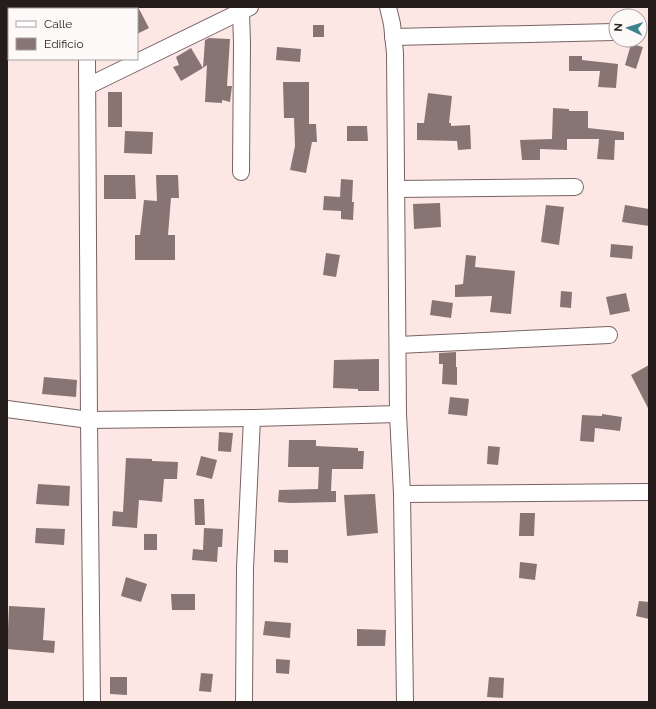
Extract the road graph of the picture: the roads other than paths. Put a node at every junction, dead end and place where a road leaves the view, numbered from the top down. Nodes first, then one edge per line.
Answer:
1 (388, 7) edge
2 (246, 9) edge
3 (608, 32) edge
4 (393, 37) junction
5 (87, 60) edge
6 (88, 86) junction
7 (241, 172) dead end
8 (575, 186) dead end
9 (396, 189) junction
10 (609, 335) dead end
11 (398, 345) junction
12 (7, 409) edge
13 (398, 414) junction
14 (252, 418) junction
15 (89, 420) junction
16 (649, 492) edge
17 (402, 494) junction
18 (92, 702) edge
19 (244, 702) edge
20 (405, 702) edge

1 - 4 street
2 - 6 street
2 - 7 street
3 - 4 street
4 - 9 street
5 - 6 street
6 - 15 street
8 - 9 street
9 - 11 street
10 - 11 street
11 - 13 street
12 - 15 street
13 - 14 street
13 - 17 street
14 - 15 street
14 - 19 street
15 - 18 street
16 - 17 street
17 - 20 street

